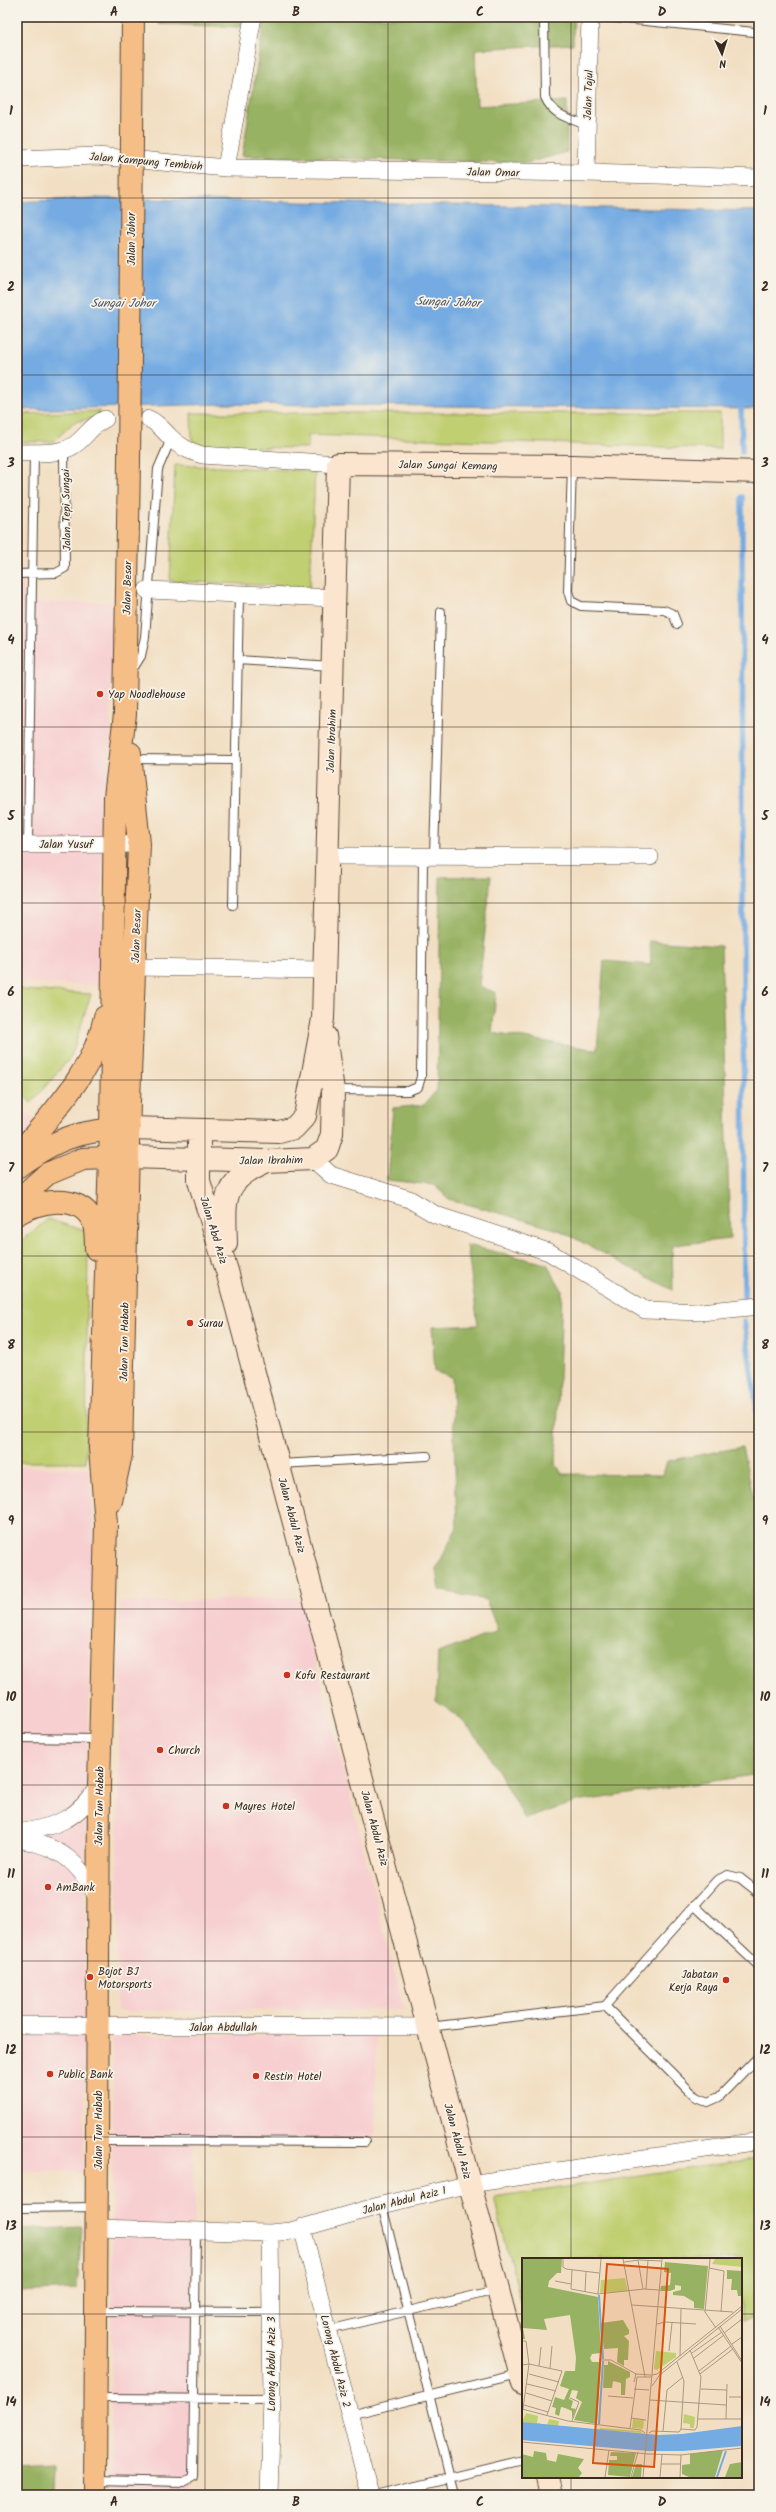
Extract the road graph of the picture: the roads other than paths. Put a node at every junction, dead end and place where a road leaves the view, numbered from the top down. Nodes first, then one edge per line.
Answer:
1 (133, 17) edge
2 (253, 17) edge
3 (544, 17) edge
4 (590, 17) edge
5 (606, 17) edge
6 (754, 32) dead end
7 (587, 125) junction
8 (17, 159) edge
9 (226, 168) junction
10 (586, 173) junction
11 (759, 178) edge
12 (105, 419) dead end
13 (149, 419) dead end
14 (171, 439) junction
15 (64, 450) junction
16 (34, 452) junction
17 (17, 453) edge
18 (129, 461) joint
19 (338, 464) junction
20 (572, 466) junction
21 (759, 472) edge
22 (17, 574) edge
23 (32, 574) junction
24 (147, 590) junction
25 (239, 594) junction
26 (334, 598) junction
27 (441, 612) dead end
28 (677, 624) dead end
29 (238, 660) junction
30 (333, 666) junction
31 (126, 681) junction
32 (125, 714) junction
33 (130, 759) junction
34 (236, 760) junction
35 (114, 844) junction
36 (138, 844) junction
37 (23, 845) edge
38 (328, 856) junction
39 (428, 856) junction
40 (650, 857) dead end
41 (233, 905) dead end
42 (135, 968) junction
43 (324, 970) junction
44 (112, 983) junction
45 (323, 1019) junction
46 (333, 1090) junction
47 (120, 1129) junction
48 (199, 1130) junction
49 (17, 1156) edge
50 (119, 1157) junction
51 (198, 1159) junction
52 (313, 1159) junction
53 (266, 1161) junction
54 (17, 1167) edge
55 (17, 1201) edge
56 (17, 1214) edge
57 (227, 1271) junction
58 (759, 1306) edge
59 (104, 1310) junction
60 (427, 1456) dead end
61 (279, 1464) junction
62 (106, 1524) junction
63 (17, 1738) edge
64 (100, 1739) junction
65 (99, 1785) junction
66 (17, 1833) edge
67 (17, 1839) edge
68 (759, 1893) edge
69 (98, 1900) junction
70 (694, 1905) junction
71 (759, 1966) edge
72 (605, 2006) junction
73 (17, 2025) edge
74 (98, 2027) junction
75 (428, 2027) junction
76 (759, 2056) edge
77 (98, 2140) junction
78 (759, 2141) edge
79 (365, 2142) dead end
80 (470, 2184) junction
81 (382, 2205) junction
82 (97, 2207) junction
83 (17, 2208) edge
84 (302, 2227) junction
85 (97, 2228) junction
86 (196, 2232) junction
87 (270, 2233) junction
88 (498, 2290) junction
89 (408, 2310) junction
90 (97, 2311) junction
91 (196, 2312) junction
92 (272, 2312) junction
93 (328, 2330) junction
94 (522, 2379) edge
95 (429, 2395) junction
96 (96, 2398) junction
97 (195, 2399) junction
98 (272, 2399) junction
99 (349, 2415) junction
100 (522, 2460) edge
101 (450, 2477) junction
102 (548, 2478) edge
103 (95, 2487) edge
104 (269, 2495) edge
105 (370, 2495) edge
106 (379, 2495) edge
107 (454, 2495) edge
108 (552, 2495) edge

1 - 18 main road, Jalan Johor, bridge
2 - 9 street
3 - 7 lane
4 - 7 street, Jalan Tajul
5 - 6 lane
7 - 10 street, Jalan Tajul
8 - 9 street, Jalan Kampung Tembioh
9 - 10 street, Jalan Omar
10 - 11 street, Jalan Omar
12 - 15 street
13 - 14 street, Jalan Sungai Kemang
14 - 19 street, Jalan Sungai Kemang
14 - 24 lane
15 - 16 street
15 - 23 lane, Jalan Tepi Sungai
16 - 17 street
16 - 23 lane
18 - 31 main road, Jalan Besar
19 - 20 street, Jalan Sungai Kemang
19 - 26 street, Jalan Ibrahim
20 - 21 street, Jalan Sungai Kemang
20 - 28 lane
22 - 23 lane, Jalan Tepi Sungai
23 - 37 lane
24 - 25 street
24 - 31 lane
25 - 26 street
25 - 29 lane
26 - 30 street, Jalan Ibrahim
27 - 39 lane
29 - 30 lane
29 - 34 lane
30 - 38 street, Jalan Ibrahim
31 - 32 main road, Jalan Besar
32 - 33 main road, Jalan Besar
32 - 35 main road, Jalan Besar
33 - 34 lane
33 - 36 main road, Jalan Besar
34 - 41 lane
35 - 36 street, Jalan Yusuf
35 - 37 street, Jalan Yusuf
35 - 44 main road, Jalan Besar
36 - 42 main road, Jalan Besar
38 - 39 street
38 - 43 street, Jalan Ibrahim
39 - 40 street
39 - 46 lane
42 - 43 street
42 - 47 main road, Jalan Besar
43 - 45 street, Jalan Ibrahim
44 - 47 main road, Jalan Besar
44 - 49 main road
45 - 46 street, Jalan Ibrahim
45 - 48 street, Jalan Ibrahim
46 - 52 street, Jalan Ibrahim
47 - 48 street, Jalan Ibrahim
47 - 50 main road, Jalan Besar
47 - 54 main road
48 - 51 street, Jalan Abd Aziz
50 - 51 street, Jalan Ibrahim
50 - 55 main road
50 - 59 main road, Jalan Tun Habab
50 - 62 main road, Jalan Tun Habab
51 - 53 street, Jalan Ibrahim
51 - 57 street, Jalan Abd Aziz
52 - 53 street, Jalan Ibrahim
52 - 58 street
53 - 57 street, Jalan Abd Aziz
56 - 59 main road
57 - 61 street, Jalan Abdul Aziz
59 - 62 main road, Jalan Tun Habab
60 - 61 lane
61 - 75 street, Jalan Abdul Aziz
62 - 64 main road, Jalan Tun Habab
63 - 64 lane
64 - 65 main road, Jalan Tun Habab
65 - 66 street
65 - 69 main road, Jalan Tun Habab
67 - 69 street
68 - 70 lane
69 - 74 main road, Jalan Tun Habab
70 - 71 lane
70 - 72 lane
72 - 75 lane
72 - 76 lane
73 - 74 street, Jalan Abdullah
74 - 75 street, Jalan Abdullah
74 - 77 main road, Jalan Tun Habab
75 - 80 street, Jalan Abdul Aziz
77 - 79 lane
77 - 82 main road, Jalan Tun Habab
78 - 80 street, Jalan Abdul Aziz 1
80 - 81 street, Jalan Abdul Aziz 1
80 - 88 street, Jalan Abdul Aziz
81 - 84 street, Jalan Abdul Aziz 1
81 - 89 lane
82 - 83 lane
82 - 85 main road, Jalan Tun Habab
84 - 87 street, Jalan Abdul Aziz 1
84 - 93 street, Lorong Abdul Aziz 2
85 - 86 street, Jalan Abdul Aziz 1
85 - 90 main road, Jalan Tun Habab
86 - 87 street, Jalan Abdul Aziz 1
86 - 91 lane
87 - 92 street, Lorong Abdul Aziz 3
88 - 89 lane
88 - 94 street, Jalan Abdul Aziz
89 - 93 lane
89 - 95 lane
90 - 91 lane
90 - 96 main road, Jalan Tun Habab
91 - 92 lane
91 - 97 lane
92 - 98 street, Lorong Abdul Aziz 3
93 - 99 street, Lorong Abdul Aziz 2
94 - 95 lane
95 - 99 lane
95 - 101 lane
96 - 97 lane
96 - 103 main road, Jalan Tun Habab
97 - 98 lane
97 - 103 lane
98 - 104 street, Lorong Abdul Aziz 3
99 - 105 street, Lorong Abdul Aziz 2
100 - 101 lane
101 - 106 lane
101 - 107 lane
102 - 108 street

